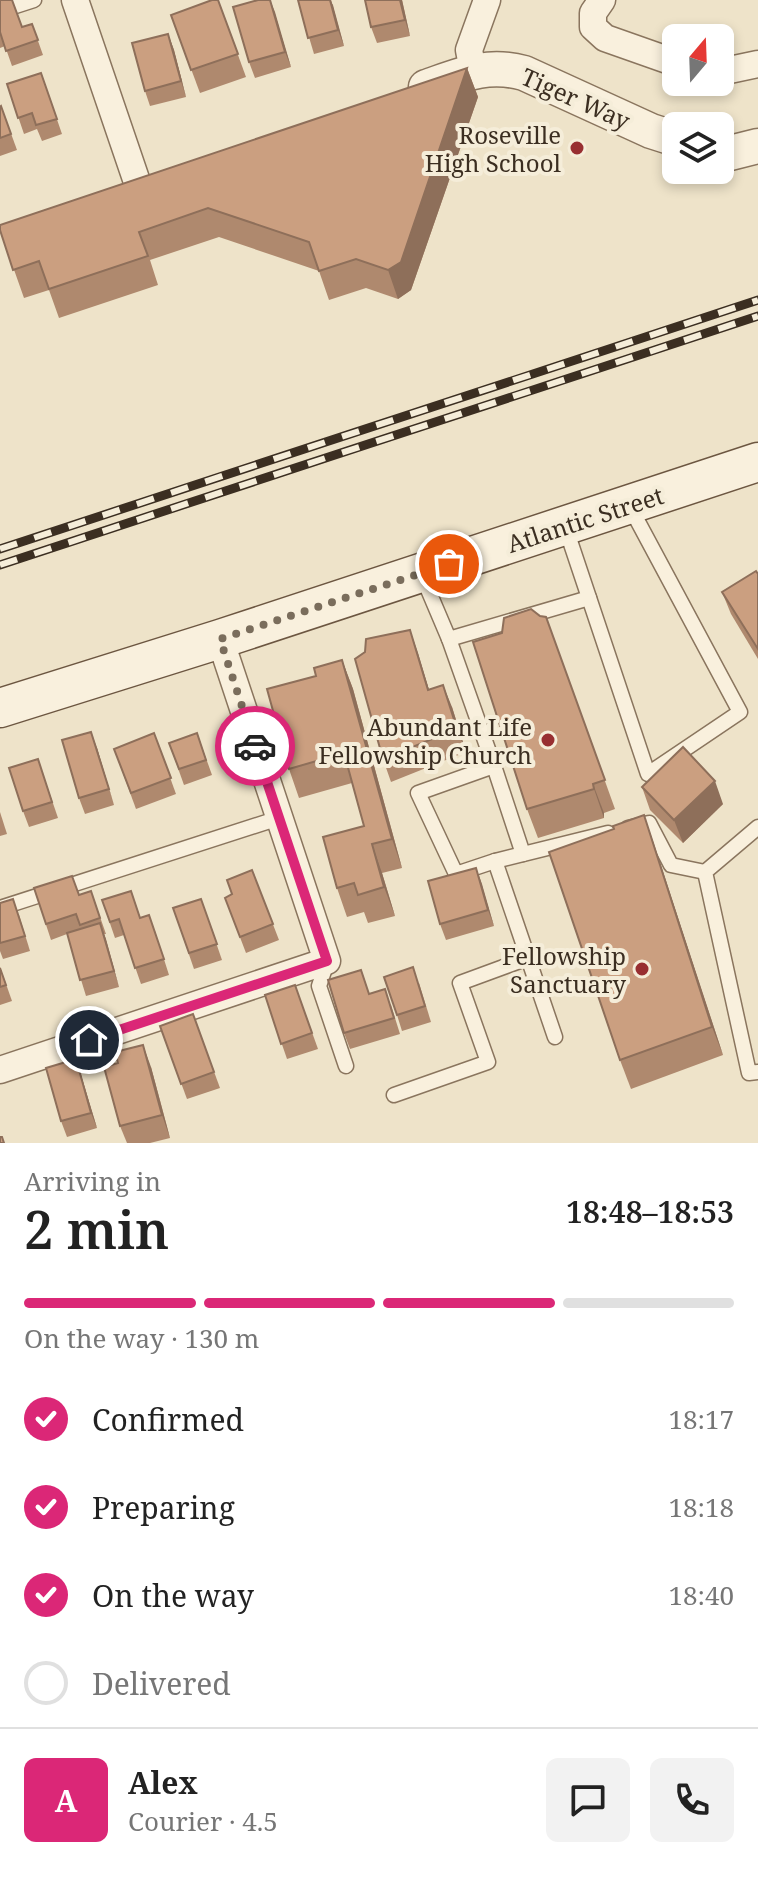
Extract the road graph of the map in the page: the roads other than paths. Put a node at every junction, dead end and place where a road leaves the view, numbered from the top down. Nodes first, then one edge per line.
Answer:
1 (34, 0) edge
2 (75, 0) edge
3 (487, 0) edge
4 (602, 0) edge
5 (0, 11) edge
6 (662, 58) edge
7 (758, 64) edge
8 (734, 69) edge
9 (473, 71) junction
10 (391, 98) edge
11 (662, 135) edge
12 (758, 146) edge
13 (734, 152) edge
14 (138, 182) edge
15 (758, 462) edge
16 (629, 505) junction
17 (565, 526) junction
18 (420, 573) junction
19 (589, 598) junction
20 (220, 639) junction
21 (449, 639) junction
22 (0, 708) edge
23 (494, 766) junction
24 (279, 818) junction
25 (758, 827) edge
26 (523, 854) junction
27 (495, 861) junction
28 (705, 872) junction
29 (0, 908) edge
30 (528, 958) junction
31 (327, 961) junction
32 (555, 1037) dead end
33 (346, 1066) dead end
34 (0, 1070) edge
35 (758, 1072) edge
36 (394, 1095) dead end

1 - 5 lane
2 - 14 street
3 - 9 street
4 - 6 street
7 - 8 street
9 - 10 street, Tiger Way
9 - 11 street, Tiger Way
12 - 13 street
15 - 16 main road, Atlantic Street
16 - 17 main road, Atlantic Street
16 - 19 lane
17 - 18 main road, Atlantic Street
17 - 19 lane
18 - 20 main road, Atlantic Street
18 - 21 lane
19 - 21 lane
20 - 22 main road, Atlantic Street
20 - 24 street
21 - 23 lane
23 - 26 lane
23 - 27 lane
24 - 29 lane
24 - 31 street
25 - 28 lane
26 - 27 lane
26 - 28 lane
27 - 30 lane
28 - 35 lane
30 - 32 lane
30 - 36 lane
31 - 33 lane
31 - 34 street

